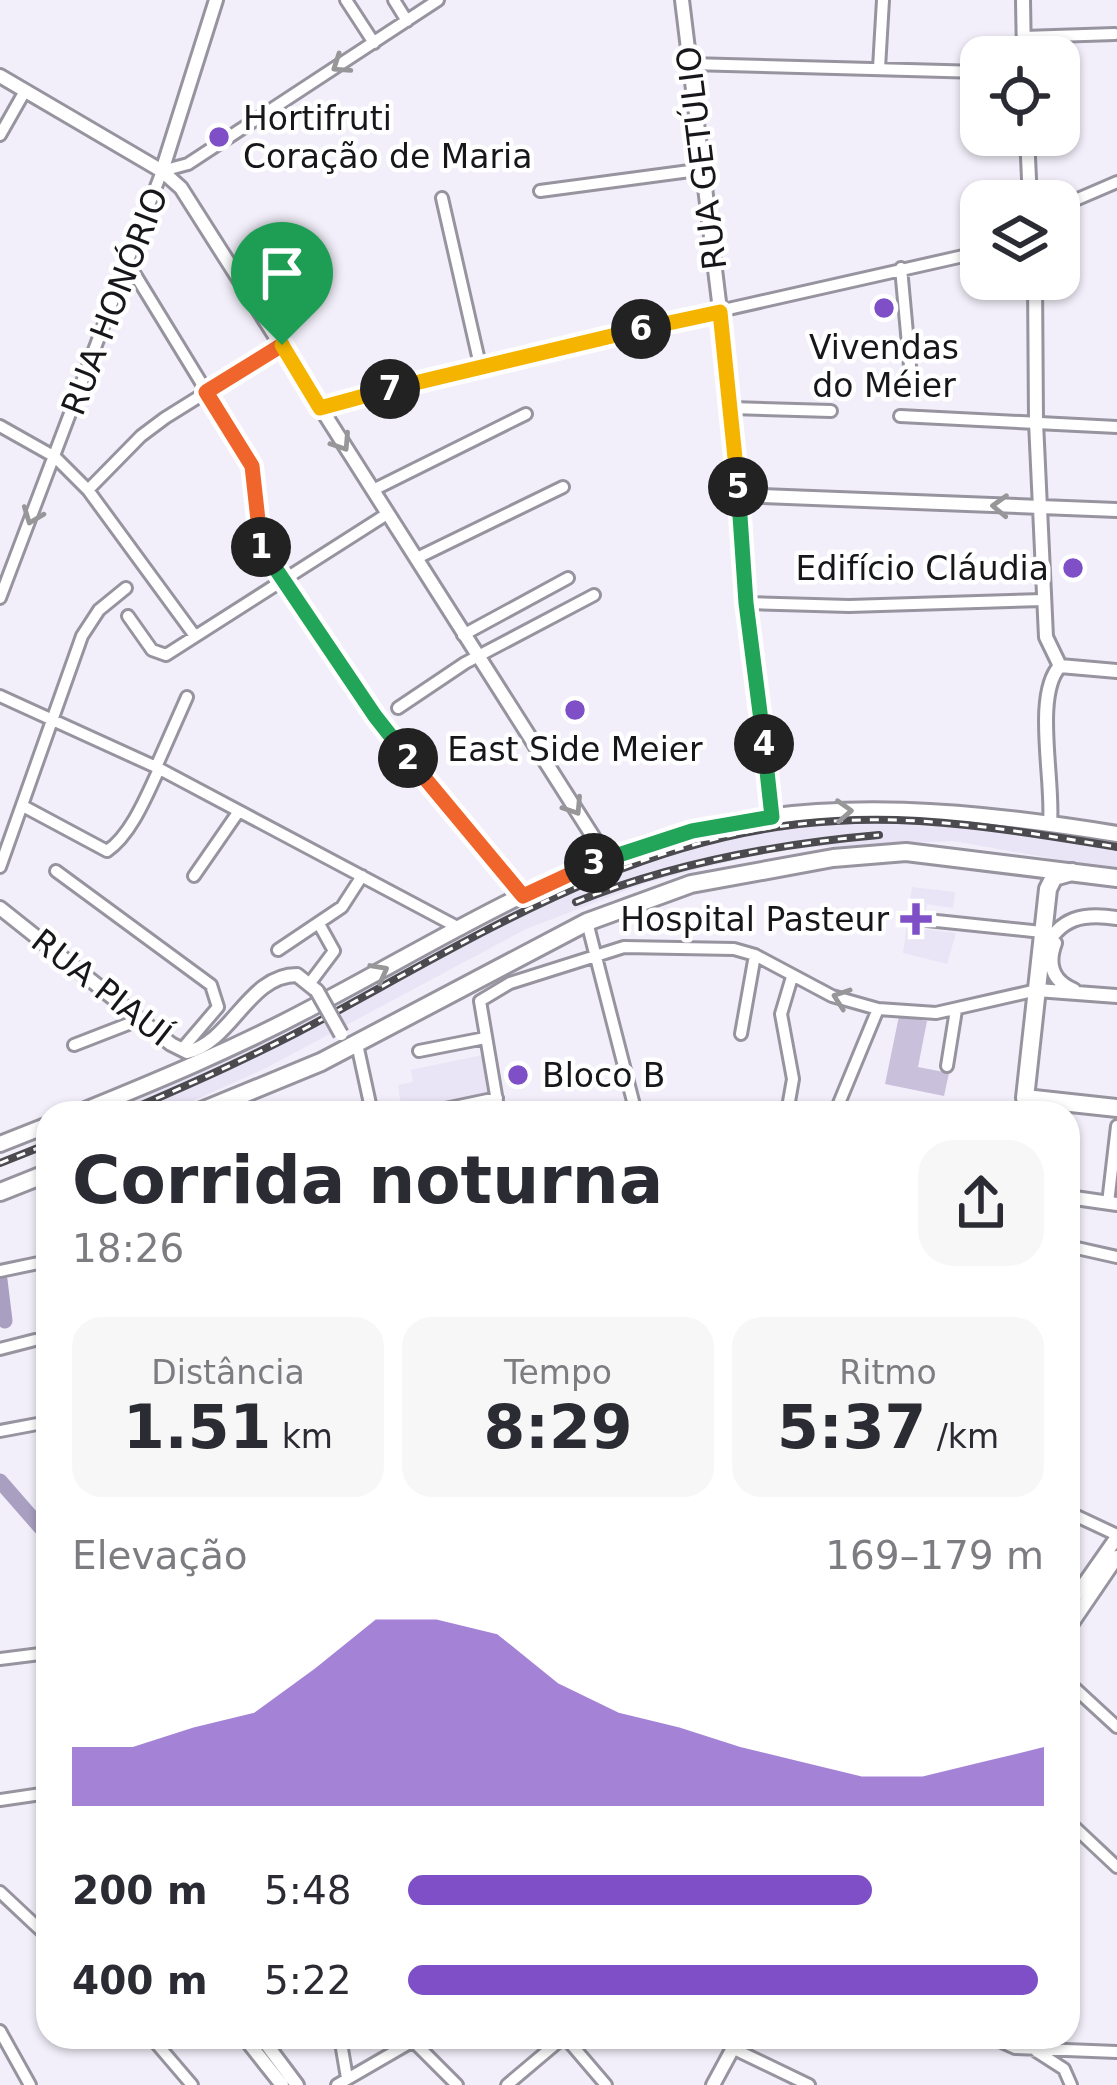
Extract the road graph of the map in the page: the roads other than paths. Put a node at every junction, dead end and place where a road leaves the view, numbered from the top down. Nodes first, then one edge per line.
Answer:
1 (216, 0) edge
2 (346, 0) edge
3 (394, 0) edge
4 (438, 0) edge
5 (682, 0) edge
6 (884, 0) edge
7 (1023, 0) edge
8 (407, 21) junction
9 (1115, 34) edge
10 (1024, 36) edge
11 (1054, 36) edge
12 (374, 43) junction
13 (690, 64) junction
14 (879, 68) junction
15 (960, 71) edge
16 (0, 76) edge
17 (25, 91) junction
18 (0, 135) edge
19 (705, 170) junction
20 (162, 171) junction
21 (1117, 182) edge
22 (540, 191) dead end
23 (442, 198) dead end
24 (1080, 198) edge
25 (960, 256) edge
26 (128, 263) junction
27 (901, 268) junction
28 (1035, 300) edge
29 (720, 312) junction
30 (282, 345) junction
31 (480, 365) junction
32 (911, 376) dead end
33 (206, 392) junction
34 (320, 408) junction
35 (732, 408) junction
36 (830, 411) dead end
37 (526, 414) dead end
38 (901, 416) dead end
39 (1036, 422) junction
40 (0, 426) edge
41 (1117, 427) edge
42 (55, 457) junction
43 (562, 487) dead end
44 (88, 490) junction
45 (373, 490) junction
46 (738, 495) junction
47 (1040, 508) junction
48 (1117, 510) edge
49 (387, 514) junction
50 (417, 558) junction
51 (568, 578) dead end
52 (284, 582) junction
53 (127, 588) dead end
54 (593, 596) dead end
55 (0, 598) edge
56 (1044, 600) junction
57 (746, 603) junction
58 (128, 616) dead end
59 (463, 635) junction
60 (194, 636) junction
61 (477, 656) junction
62 (1060, 666) junction
63 (1117, 671) edge
64 (0, 696) edge
65 (187, 697) dead end
66 (398, 708) dead end
67 (55, 718) junction
68 (158, 768) junction
69 (23, 806) junction
70 (239, 811) junction
71 (772, 817) junction
72 (1050, 823) junction
73 (1117, 834) edge
74 (884, 854) junction
75 (606, 857) junction
76 (968, 858) junction
77 (931, 862) junction
78 (989, 862) junction
79 (1021, 864) junction
80 (0, 868) edge
81 (56, 871) dead end
82 (1077, 871) junction
83 (194, 876) dead end
84 (362, 876) junction
85 (1117, 878) edge
86 (1048, 889) junction
87 (523, 896) junction
88 (0, 908) edge
89 (1117, 918) edge
90 (927, 920) dead end
91 (587, 922) junction
92 (1067, 922) junction
93 (319, 924) junction
94 (461, 929) junction
95 (1042, 932) junction
96 (278, 950) dead end
97 (596, 953) junction
98 (755, 955) junction
99 (1040, 963) junction
100 (792, 977) junction
101 (314, 987) junction
102 (1037, 990) junction
103 (1074, 990) junction
104 (1117, 997) edge
105 (878, 1010) junction
106 (956, 1010) junction
107 (141, 1019) junction
108 (741, 1034) dead end
109 (485, 1038) junction
110 (349, 1042) junction
111 (206, 1044) junction
112 (239, 1044) junction
113 (74, 1045) dead end
114 (185, 1050) junction
115 (419, 1051) dead end
116 (947, 1066) dead end
117 (182, 1071) junction
118 (496, 1098) junction
119 (108, 1101) edge
120 (228, 1101) edge
121 (368, 1101) edge
122 (482, 1101) edge
123 (497, 1101) edge
124 (633, 1101) edge
125 (789, 1101) edge
126 (840, 1101) edge
127 (1025, 1101) edge
128 (1080, 1107) edge
129 (1117, 1108) edge
130 (1117, 1126) edge
131 (36, 1130) edge
132 (0, 1144) edge
133 (36, 1178) edge
134 (0, 1192) edge
135 (1080, 1199) edge
136 (1113, 1203) edge
137 (1080, 1249) edge
138 (1117, 1257) edge
139 (36, 1264) edge
140 (0, 1271) edge
141 (35, 1340) dead end
142 (0, 1349) edge
143 (36, 1424) edge
144 (0, 1431) edge
145 (1080, 1518) edge
146 (1117, 1536) edge
147 (1117, 1557) edge
148 (1080, 1590) edge
149 (1080, 1611) edge
150 (36, 1654) edge
151 (0, 1659) edge
152 (1080, 1693) edge
153 (1117, 1727) edge
154 (36, 1795) edge
155 (0, 1800) edge
156 (1080, 1832) edge
157 (1117, 1867) edge
158 (0, 1892) edge
159 (36, 1926) edge
160 (0, 2032) edge
161 (161, 2049) edge
162 (253, 2049) edge
163 (270, 2049) edge
164 (341, 2049) edge
165 (399, 2049) edge
166 (425, 2049) edge
167 (550, 2049) edge
168 (574, 2049) edge
169 (728, 2049) edge
170 (745, 2049) edge
171 (1033, 2049) joint
172 (1117, 2052) edge
173 (6, 2059) edge
174 (342, 2081) edge
175 (30, 2085) edge
176 (192, 2085) edge
177 (281, 2085) edge
178 (297, 2085) edge
179 (457, 2085) edge
180 (507, 2085) edge
181 (606, 2085) edge
182 (713, 2085) edge
183 (808, 2085) edge
184 (1071, 2085) edge

1 - 20 street, RUA HONÓRIO
2 - 12 street
3 - 8 street
4 - 8 street
5 - 13 street, RUA GETÚLIO
6 - 14 street
7 - 10 street
8 - 12 street
9 - 11 street
12 -> 20 street
13 - 14 street
13 - 19 street, RUA GETÚLIO
14 - 15 street
16 - 17 street
17 - 18 street
17 - 20 street
19 - 22 street
19 - 29 street, RUA GETÚLIO
20 - 26 street, RUA HONÓRIO
20 - 30 street
21 - 24 street
23 - 31 street
25 - 27 street
26 - 33 street
26 - 42 street, RUA HONÓRIO
27 - 29 street
27 - 32 street
28 - 39 street
29 - 31 street
29 - 35 street, RUA GETÚLIO
30 - 33 street
30 - 34 street
31 - 34 street
33 - 44 street
33 - 52 street
34 -> 45 street
35 - 36 street
35 - 46 street, RUA GETÚLIO
37 - 45 street
38 - 39 street
39 - 41 street
39 - 47 street
40 - 42 street
42 - 44 street
42 -> 55 street, RUA HONÓRIO
43 - 50 street
44 - 60 street
45 - 49 street
47 -> 46 street
46 - 57 street, RUA GETÚLIO
47 - 48 street
47 - 56 street
49 - 50 street
49 - 52 street
50 - 59 street
51 - 59 street
52 - 60 street
52 - 87 street
53 - 67 street
54 - 61 street
56 - 57 street
56 - 62 street
57 - 71 street, RUA GETÚLIO
58 - 60 street
59 - 61 street
61 - 66 street
61 -> 75 street
62 - 63 street
62 - 72 street
64 - 67 street
65 - 68 street
67 - 68 street
67 - 69 street
68 - 69 street
68 - 70 street
69 - 80 street
70 - 83 street
70 - 84 street
71 -> 72 main road
71 - 75 main road
72 - 73 main road
74 - 76 main road
74 - 77 main road
74 - 91 main road
75 - 87 main road
76 - 77 main road
76 - 78 main road
77 - 78 main road
78 - 79 main road
79 - 82 main road
79 - 86 main road
81 - 114 street
82 - 85 main road
82 - 86 main road
84 - 93 street
84 - 94 street
86 - 95 main road
87 - 94 main road
88 - 107 street, RUA PIAUÍ
89 - 92 street
90 - 95 street
91 - 97 street
91 - 110 main road
92 - 99 street
92 - 103 street
93 - 96 street
93 - 101 street
112 -> 94 main road
95 - 99 main road
97 - 98 street
97 - 109 street
97 - 124 street
98 - 100 street
98 - 108 street
99 - 102 main road
105 -> 100 street
100 - 125 street
101 - 110 street, bridge
101 - 111 street
102 - 103 street
102 - 106 street
102 - 127 main road
103 - 104 street
105 - 106 street
105 - 126 street
106 - 116 street
107 - 113 street
107 - 114 street, RUA PIAUÍ
109 - 115 street
109 - 118 street
110 - 120 main road
110 - 121 street
111 - 112 main road
111 - 114 street
112 - 117 main road
114 - 117 street, RUA PIAUÍ
117 - 119 main road
118 - 122 street
118 - 123 street
128 - 129 main road
130 - 136 street
131 - 132 main road
133 - 134 main road
135 - 136 street
137 - 138 street
139 - 140 street
141 - 142 street
143 - 144 street
145 - 146 street
146 - 148 street
147 - 149 street
150 - 151 street
152 - 153 street
154 - 155 street
156 - 157 street
158 - 159 street
160 - 173 street
161 - 176 street
162 - 177 street
163 - 178 street
164 - 174 street
165 - 174 street
166 - 179 street
167 - 180 street
168 - 181 street
169 - 182 street
170 - 183 street
171 - 172 street
171 - 184 street
173 - 175 street

